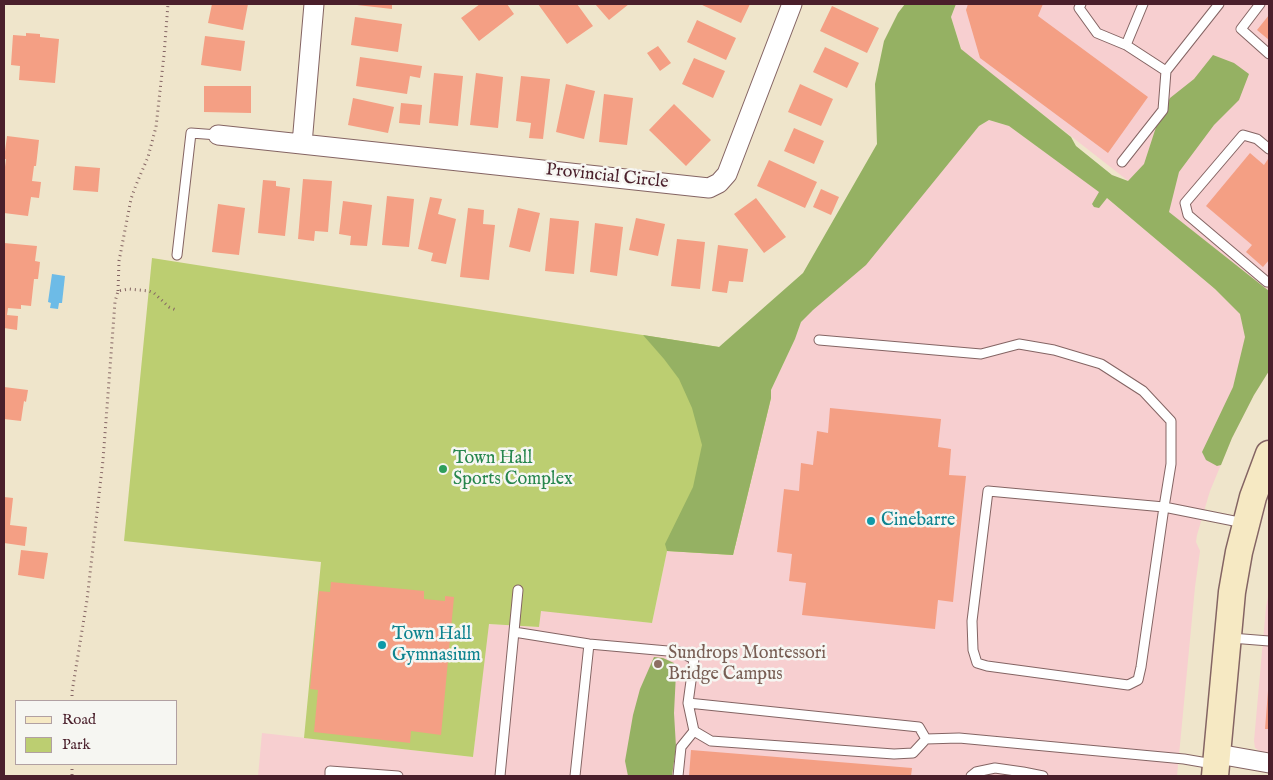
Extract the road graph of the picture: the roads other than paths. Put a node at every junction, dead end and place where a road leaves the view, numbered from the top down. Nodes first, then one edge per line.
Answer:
1 (314, 4) edge
2 (792, 4) edge
3 (1081, 4) edge
4 (1143, 4) edge
5 (1219, 4) edge
6 (1260, 4) edge
7 (1126, 45) junction
8 (1269, 54) edge
9 (1166, 72) junction
10 (218, 135) joint
11 (302, 144) junction
12 (1269, 148) edge
13 (1122, 162) dead end
14 (177, 255) dead end
15 (1269, 282) edge
16 (819, 340) dead end
17 (1269, 454) edge
18 (1164, 507) junction
19 (1246, 523) junction
20 (518, 590) dead end
21 (514, 632) junction
22 (1228, 638) junction
23 (1269, 641) edge
24 (589, 644) junction
25 (688, 703) junction
26 (694, 731) junction
27 (926, 739) junction
28 (1269, 763) edge
29 (1217, 765) edge
30 (330, 776) edge
31 (383, 776) edge
32 (398, 776) edge
33 (500, 776) edge
34 (575, 776) edge
35 (678, 776) edge
36 (971, 776) edge
37 (1043, 776) edge

1 - 11 street
2 - 11 street, Provincial Circle
3 - 7 lane
4 - 7 lane
5 - 9 lane
6 - 8 lane
7 - 9 lane
9 - 13 lane
10 - 11 street, Provincial Circle
10 - 14 lane
12 - 15 lane
16 - 18 lane
17 - 19 street
18 - 18 lane
18 - 19 lane
19 - 22 street
20 - 21 lane
21 - 24 lane
21 - 33 lane
22 - 23 lane
22 - 29 street
24 - 25 lane
24 - 34 lane
25 - 26 lane
25 - 27 lane
26 - 27 lane
26 - 35 lane
27 - 29 lane
28 - 29 street
30 - 31 lane
31 - 32 lane
36 - 37 lane

